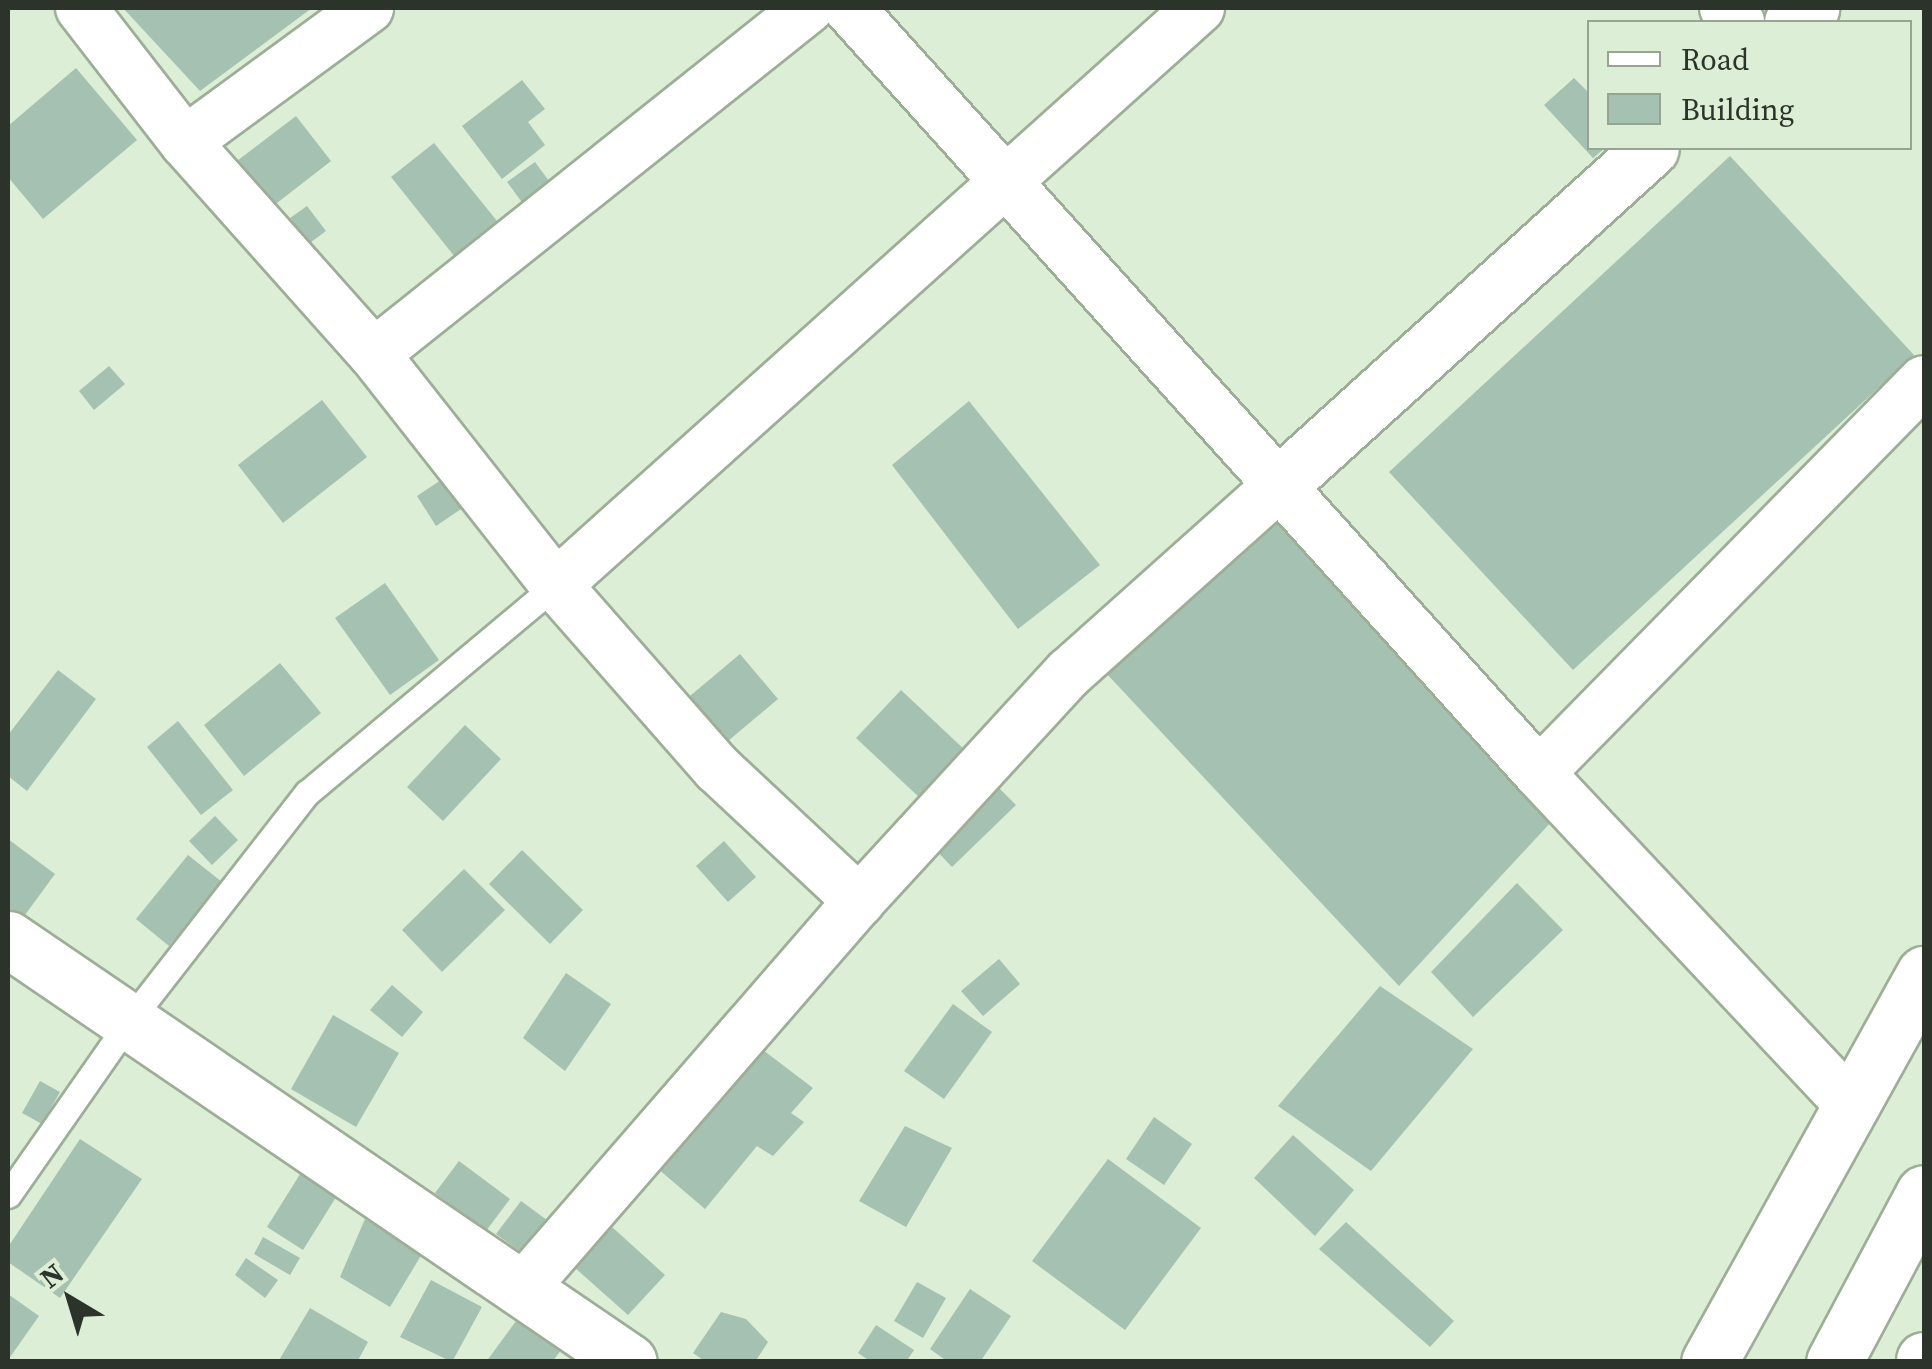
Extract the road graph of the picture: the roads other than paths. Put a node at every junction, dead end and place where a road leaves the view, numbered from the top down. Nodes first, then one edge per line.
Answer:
1 (81, 8) edge
2 (368, 8) edge
3 (808, 8) edge
4 (850, 8) edge
5 (1199, 8) edge
6 (185, 142) junction
7 (1650, 150) edge
8 (1006, 180) junction
9 (374, 354) junction
10 (1924, 381) edge
11 (1278, 486) junction
12 (556, 584) junction
13 (1539, 773) junction
14 (859, 901) junction
15 (8, 939) edge
16 (1924, 974) edge
17 (130, 1020) junction
18 (1849, 1104) junction
19 (1924, 1192) edge
20 (8, 1195) edge
21 (522, 1290) junction
22 (629, 1362) edge
23 (1709, 1362) edge
24 (1834, 1362) edge

1 - 6 street
2 - 6 street
3 - 9 street
4 - 8 street
5 - 8 street
6 - 9 street
7 - 11 main road
8 - 11 street
8 - 12 street
9 - 12 street
10 - 13 street
11 - 13 street
11 - 14 street
12 - 14 street
12 - 17 lane
13 - 18 street
14 - 21 street
15 - 17 main road
16 - 18 main road
17 - 20 lane
17 - 21 main road
18 - 23 main road
19 - 24 main road
21 - 22 main road

